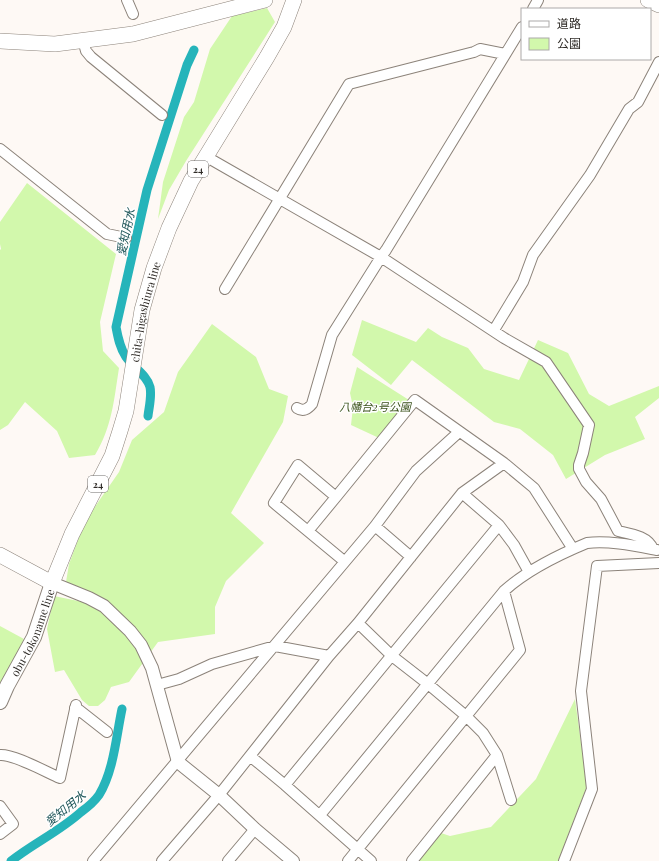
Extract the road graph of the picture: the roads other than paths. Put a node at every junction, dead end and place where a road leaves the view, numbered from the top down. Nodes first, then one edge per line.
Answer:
1 (127, 0) edge
2 (265, 0) edge
3 (294, 0) edge
4 (648, 0) edge
5 (659, 5) edge
6 (133, 14) dead end
7 (521, 29) edge
8 (83, 40) junction
9 (0, 41) edge
10 (505, 54) junction
11 (659, 62) edge
12 (162, 115) dead end
13 (0, 150) edge
14 (206, 156) junction
15 (280, 200) junction
16 (126, 238) dead end
17 (381, 257) junction
18 (225, 289) dead end
19 (494, 330) junction
20 (297, 408) dead end
21 (459, 432) junction
22 (504, 463) junction
23 (462, 493) junction
24 (336, 497) junction
25 (499, 525) junction
26 (375, 526) junction
27 (308, 531) junction
28 (573, 549) junction
29 (656, 550) edge
30 (0, 555) edge
31 (411, 557) junction
32 (344, 561) junction
33 (659, 563) edge
34 (529, 572) junction
35 (52, 583) junction
36 (504, 591) junction
37 (358, 623) junction
38 (274, 646) junction
39 (329, 656) junction
40 (392, 656) junction
41 (428, 684) junction
42 (157, 685) junction
43 (0, 702) edge
44 (466, 716) junction
45 (107, 732) dead end
46 (0, 754) edge
47 (497, 755) junction
48 (250, 756) junction
49 (178, 762) junction
50 (286, 785) junction
51 (219, 795) junction
52 (511, 800) dead end
53 (0, 806) edge
54 (320, 815) junction
55 (255, 829) junction
56 (0, 834) edge
57 (357, 849) junction
58 (290, 860) edge
59 (93, 861) edge
60 (162, 861) edge
61 (228, 861) edge
62 (348, 861) edge
63 (371, 861) edge
64 (412, 861) edge
65 (564, 861) edge

1 - 6 street
2 - 8 main road
3 - 14 main road, chita-higashiura line / 24
4 - 5 main road
7 - 10 street
8 - 9 main road
8 - 12 street
10 - 15 street
10 - 17 street
11 - 19 street
13 - 16 street
14 - 15 street
14 - 35 main road, chita-higashiura line / 24
15 - 17 street
15 - 18 street
17 - 19 street
17 - 20 street
19 - 29 street
21 - 22 street
21 - 24 street
21 - 26 street
22 - 23 street
22 - 28 street
23 - 25 street
23 - 31 street
24 - 27 street
24 - 27 street
25 - 34 street
25 - 40 street
26 - 31 street
26 - 32 street
27 - 32 street
28 - 29 street
28 - 34 street
30 - 35 main road
31 - 37 street
32 - 38 street
33 - 65 street
34 - 36 street
35 - 42 street
35 - 43 main road, obu-tokoname line
36 - 41 street
36 - 44 street
37 - 39 street
37 - 40 street
38 - 39 street
38 - 42 street
38 - 49 street
39 - 48 street
40 - 41 street
40 - 50 street
41 - 44 street
41 - 54 street
42 - 49 street
44 - 47 street
44 - 57 street
45 - 46 street
47 - 52 street
47 - 64 street
48 - 50 street
48 - 51 street
49 - 51 street
49 - 59 street
50 - 54 street
51 - 55 street
51 - 60 street
53 - 56 street
54 - 57 street
55 - 58 street
55 - 61 street
57 - 62 street
57 - 63 street

